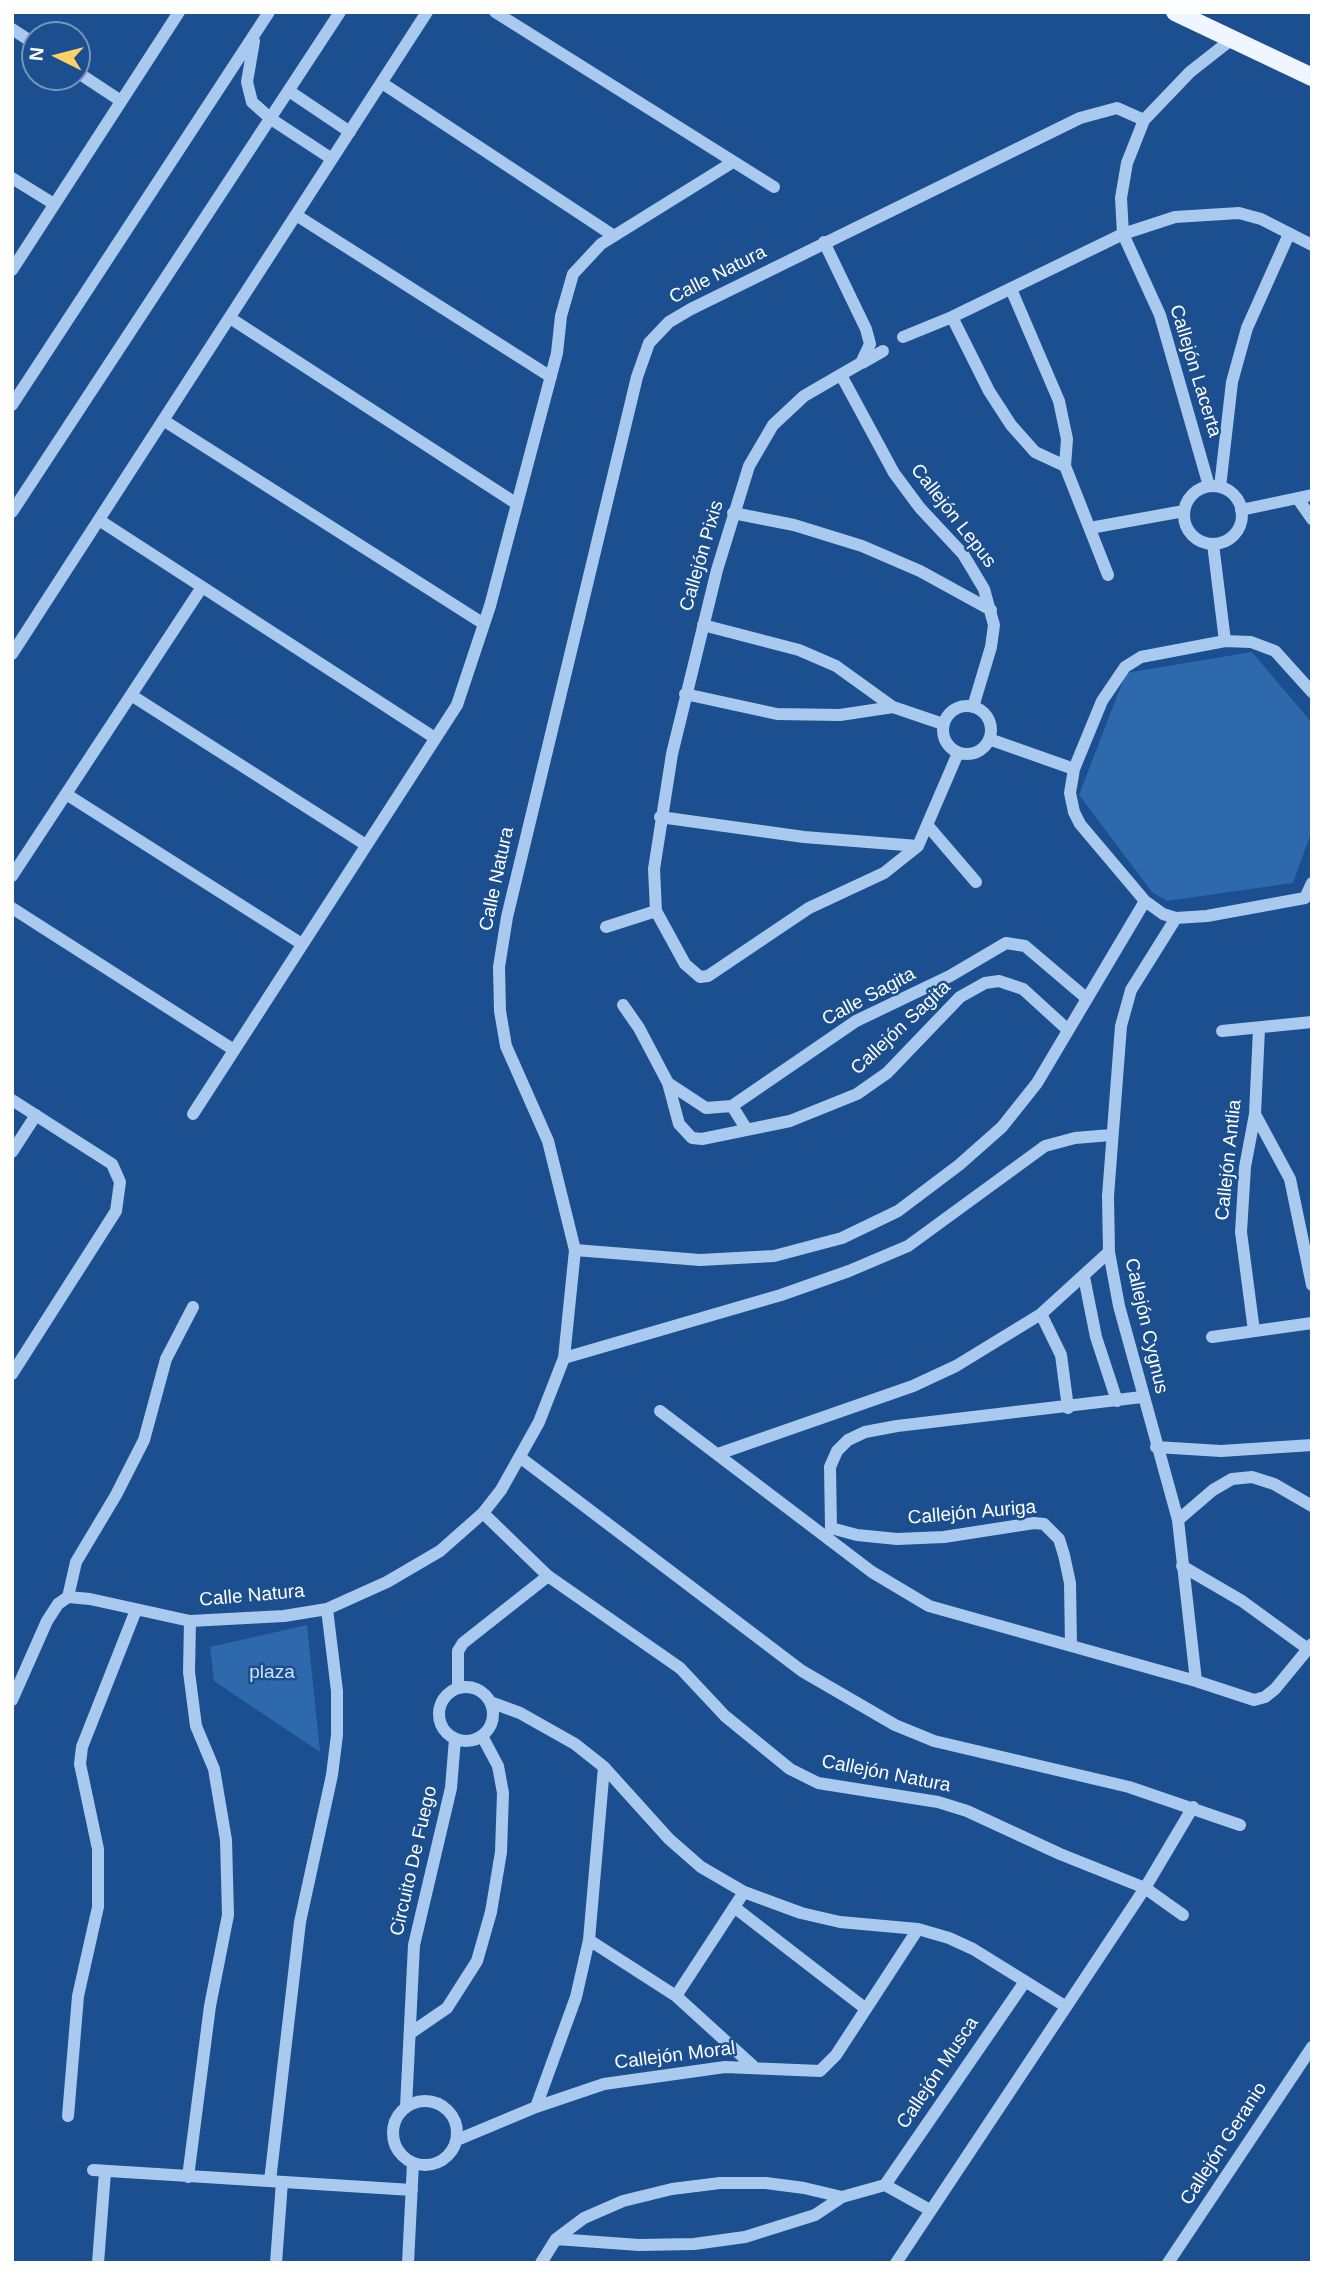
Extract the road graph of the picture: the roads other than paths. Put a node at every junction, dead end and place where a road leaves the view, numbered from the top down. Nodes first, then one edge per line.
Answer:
1 (179, 12) edge
2 (268, 12) edge
3 (340, 12) edge
4 (427, 12) edge
5 (495, 12) edge
6 (1175, 12) edge
7 (257, 30) junction
8 (1232, 38) junction
9 (1312, 77) edge
10 (91, 82) edge
11 (382, 83) junction
12 (289, 91) junction
13 (121, 102) junction
14 (271, 119) junction
15 (1144, 120) junction
16 (350, 132) junction
17 (332, 159) junction
18 (733, 162) junction
19 (12, 178) edge
20 (775, 187) dead end
21 (54, 204) junction
22 (296, 215) junction
23 (1123, 234) junction
24 (1289, 234) junction
25 (614, 236) junction
26 (824, 242) junction
27 (1312, 245) edge
28 (12, 270) edge
29 (1011, 289) junction
30 (952, 317) junction
31 (230, 318) junction
32 (904, 337) dead end
33 (883, 351) dead end
34 (863, 360) junction
35 (841, 374) junction
36 (551, 377) junction
37 (12, 405) edge
38 (163, 420) junction
39 (1065, 466) junction
40 (1214, 487) junction
41 (1312, 495) edge
42 (1298, 499) junction
43 (517, 504) junction
44 (1241, 510) junction
45 (1184, 511) junction
46 (12, 512) edge
47 (733, 513) junction
48 (1312, 519) edge
49 (99, 520) junction
50 (1090, 528) junction
51 (1213, 544) junction
52 (1108, 575) dead end
53 (202, 587) junction
54 (991, 610) junction
55 (484, 624) junction
56 (703, 625) junction
57 (1225, 641) junction
58 (12, 654) edge
59 (1312, 692) edge
60 (685, 694) junction
61 (131, 695) junction
62 (972, 706) junction
63 (893, 707) junction
64 (943, 724) junction
65 (435, 738) junction
66 (989, 739) junction
67 (958, 753) junction
68 (1074, 769) junction
69 (66, 794) junction
70 (660, 817) junction
71 (928, 826) junction
72 (366, 845) junction
73 (918, 846) junction
74 (12, 876) edge
75 (976, 881) dead end
76 (1312, 883) edge
77 (1145, 901) junction
78 (1308, 903) edge
79 (12, 908) edge
80 (656, 911) junction
81 (1176, 918) junction
82 (606, 927) dead end
83 (302, 944) junction
84 (950, 976) junction
85 (960, 997) junction
86 (1085, 997) junction
87 (623, 1005) dead end
88 (1312, 1023) edge
89 (1259, 1029) junction
90 (1068, 1030) junction
91 (1222, 1031) dead end
92 (234, 1050) junction
93 (668, 1083) junction
94 (12, 1100) edge
95 (733, 1106) junction
96 (193, 1114) dead end
97 (36, 1115) junction
98 (1255, 1115) junction
99 (747, 1130) junction
100 (1111, 1135) junction
101 (12, 1152) edge
102 (575, 1250) junction
103 (1110, 1252) junction
104 (1084, 1277) junction
105 (1312, 1285) edge
106 (193, 1307) dead end
107 (1041, 1314) junction
108 (1312, 1323) edge
109 (1254, 1331) junction
110 (1212, 1337) dead end
111 (564, 1358) junction
112 (12, 1374) edge
113 (1142, 1397) junction
114 (1118, 1401) junction
115 (1068, 1408) junction
116 (660, 1411) dead end
117 (1312, 1445) edge
118 (1156, 1447) junction
119 (718, 1454) junction
120 (521, 1458) junction
121 (1312, 1506) edge
122 (483, 1513) junction
123 (1178, 1520) junction
124 (831, 1535) junction
125 (1182, 1566) junction
126 (548, 1576) junction
127 (68, 1597) junction
128 (327, 1609) junction
129 (136, 1610) junction
130 (190, 1621) junction
131 (1071, 1646) junction
132 (1310, 1646) edge
133 (1196, 1681) junction
134 (458, 1688) junction
135 (12, 1700) edge
136 (490, 1702) junction
137 (482, 1736) junction
138 (455, 1740) junction
139 (604, 1766) junction
140 (1193, 1807) junction
141 (1240, 1825) dead end
142 (1146, 1888) junction
143 (744, 1892) junction
144 (734, 1907) junction
145 (1184, 1915) dead end
146 (918, 1929) junction
147 (589, 1940) junction
148 (1024, 1983) junction
149 (676, 1996) junction
150 (1065, 2006) junction
151 (866, 2009) junction
152 (412, 2032) junction
153 (1312, 2047) edge
154 (753, 2066) junction
155 (536, 2107) junction
156 (406, 2108) junction
157 (68, 2116) dead end
158 (457, 2140) junction
159 (413, 2163) junction
160 (188, 2177) junction
161 (276, 2182) junction
162 (885, 2185) junction
163 (412, 2190) junction
164 (842, 2197) junction
165 (930, 2210) junction
166 (556, 2239) junction
167 (98, 2263) edge
168 (276, 2263) edge
169 (408, 2263) edge
170 (541, 2263) edge
171 (896, 2263) edge
172 (1168, 2263) edge

1 - 13 street
2 - 7 street
3 - 12 street
4 - 11 street
5 - 18 street
6 - 8 main road
7 - 14 street
7 - 37 street
8 - 9 main road
8 - 15 street
10 - 13 street
11 - 16 street
11 - 25 street
12 - 14 street
12 - 16 street
13 - 21 street
14 - 17 street
14 - 46 street
15 - 23 street
15 - 26 street, Calle Natura
16 - 17 street
17 - 22 street
18 - 20 street
18 - 25 street
19 - 21 street
21 - 28 street
22 - 31 street
22 - 36 street
23 - 24 street
23 - 29 street
23 - 40 street, Callejón Lacerta
24 - 27 street
24 - 40 street, Callejón Lacerta
25 - 36 street
26 - 34 street
26 - 102 street, Calle Natura
29 - 30 street
29 - 39 street
30 - 32 street
30 - 39 street
31 - 38 street
31 - 43 street
33 - 34 street, Callejón Pixis
34 - 35 street, Callejón Pixis
35 - 47 street, Callejón Pixis
35 - 54 street, Callejón Lepus
36 - 43 street
38 - 49 street
38 - 55 street
39 - 50 street
40 - 44 street
40 - 45 street
41 - 42 street
42 - 44 street
42 - 48 street
43 - 55 street
44 - 51 street
45 - 50 street
45 - 51 street
47 - 54 street, Callejón Lepus
47 - 56 street, Callejón Pixis
49 - 53 street
49 - 58 street
50 - 52 street
51 - 57 street
53 - 61 street
53 - 65 street
54 - 62 street, Callejón Lepus
55 - 65 street
56 - 60 street, Callejón Pixis
56 - 63 street
57 - 59 street
57 - 68 street
60 - 63 street
60 - 70 street, Callejón Pixis
61 - 69 street
61 - 72 street
62 - 64 street
62 - 66 street
63 - 64 street
64 - 67 street
65 - 72 street
66 - 67 street
66 - 68 street
67 - 71 street, Callejón Pixis
68 - 77 street
69 - 74 street
69 - 83 street
70 - 73 street
70 - 80 street, Callejón Pixis
71 - 73 street, Callejón Pixis
71 - 75 street
72 - 83 street
73 - 80 street, Callejón Pixis
76 - 78 street
77 - 81 street
77 - 86 street
78 - 81 street
79 - 92 street
80 - 82 street
81 - 100 street, Callejón Cygnus
83 - 92 street
84 - 85 street
84 - 86 street, Calle Sagita
84 - 95 street, Calle Sagita
85 - 90 street, Callejón Sagita
85 - 99 street, Callejón Sagita
86 - 90 street
87 - 93 street, Callejón Sagita
88 - 89 street
89 - 91 street
89 - 98 street, Callejón Antlia
90 - 102 street
92 - 96 street
93 - 95 street
93 - 99 street, Callejón Sagita
94 - 97 street
95 - 99 street
97 - 101 street
97 - 112 street
98 - 105 street
98 - 109 street, Callejón Antlia
100 - 103 street, Callejón Cygnus
100 - 111 street
102 - 111 street, Calle Natura
103 - 104 street
103 - 113 street, Callejón Cygnus
104 - 107 street
104 - 114 street
106 - 127 street
107 - 115 street
107 - 119 street
108 - 109 street
109 - 110 street
111 - 120 street, Calle Natura
113 - 114 street
113 - 118 street, Callejón Cygnus
114 - 115 street
115 - 124 street
116 - 119 street, Callejón Auriga
117 - 118 street
118 - 123 street, Callejón Cygnus
119 - 124 street, Callejón Auriga
120 - 122 street, Calle Natura
120 - 140 street, Callejón Natura
121 - 123 street
122 - 126 street, Callejón Natura
122 - 128 street, Calle Natura
123 - 125 street, Callejón Cygnus
124 - 131 street, Callejón Auriga
124 - 131 street, Callejón Auriga
125 - 132 street
125 - 133 street, Callejón Cygnus
126 - 134 street
126 - 142 street, Callejón Natura
127 - 129 street, Calle Natura
127 - 135 street
128 - 130 street, Calle Natura
128 - 161 street
129 - 130 street, Calle Natura
129 - 157 street
130 - 160 street
131 - 133 street, Callejón Auriga
132 - 133 street
134 - 136 street
134 - 138 street
136 - 137 street
136 - 139 street
137 - 138 street
137 - 152 street
138 - 152 street, Circuito De Fuego
139 - 143 street
139 - 147 street
140 - 141 street, Callejón Natura
140 - 142 street
142 - 145 street, Callejón Natura
142 - 150 street
143 - 144 street
143 - 146 street
144 - 149 street
144 - 151 street
146 - 148 street
146 - 151 street, Callejón Moral
147 - 149 street
147 - 155 street
148 - 150 street
148 - 162 street, Callejón Musca
149 - 154 street
150 - 165 street
151 - 154 street, Callejón Moral
152 - 156 street, Circuito De Fuego
153 - 172 street, Callejón Geranio
154 - 155 street, Callejón Moral
155 - 158 street, Callejón Moral
156 - 158 street
156 - 159 street
158 - 159 street
159 - 163 street
160 - 161 street
160 - 167 street
161 - 163 street
161 - 168 street
162 - 164 street
162 - 165 street
163 - 169 street
164 - 166 street
164 - 166 street
165 - 171 street
166 - 170 street

